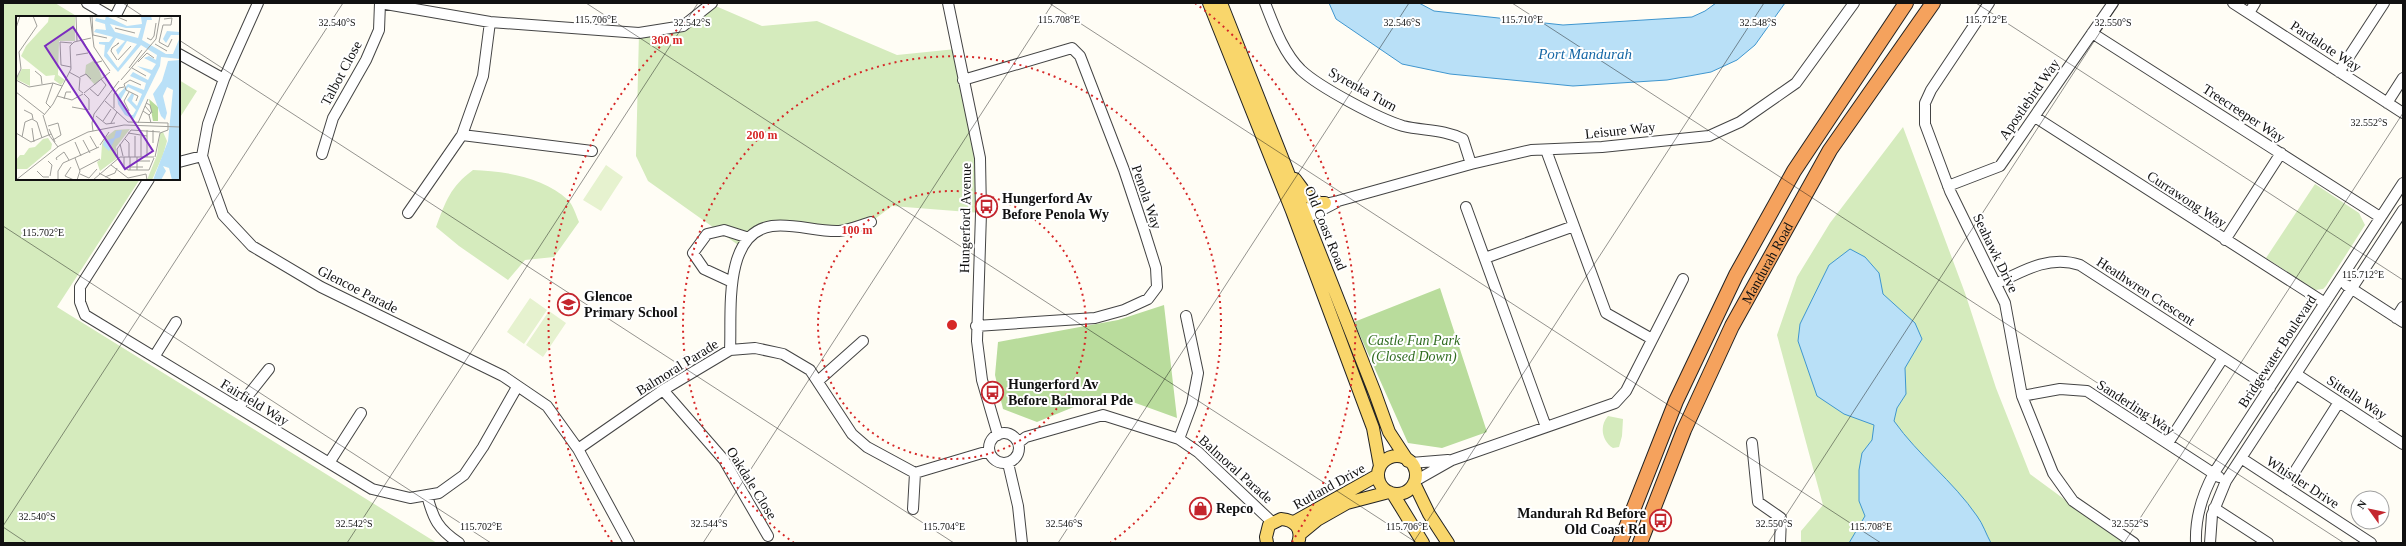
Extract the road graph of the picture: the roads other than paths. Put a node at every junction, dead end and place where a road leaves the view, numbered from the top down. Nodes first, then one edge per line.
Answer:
1 (87, 3) edge
2 (122, 3) edge
3 (258, 3) edge
4 (380, 3) edge
5 (712, 3) edge
6 (948, 3) edge
7 (1209, 3) edge
8 (1221, 3) edge
9 (1265, 3) edge
10 (1854, 3) edge
11 (1906, 3) edge
12 (1933, 3) edge
13 (1988, 3) edge
14 (2113, 3) edge
15 (2234, 3) edge
16 (2256, 3) edge
17 (2384, 3) edge
18 (2249, 13) junction
19 (109, 16) edge
20 (116, 16) edge
21 (490, 22) junction
22 (2092, 33) junction
23 (180, 55) edge
24 (2339, 72) junction
25 (2403, 78) edge
26 (224, 79) junction
27 (963, 80) junction
28 (2386, 103) junction
29 (2403, 114) edge
30 (2035, 117) junction
31 (462, 135) junction
32 (1546, 150) junction
33 (592, 151) dead end
34 (2281, 153) junction
35 (322, 154) dead end
36 (202, 156) junction
37 (1283, 159) junction
38 (180, 162) edge
39 (1471, 164) junction
40 (148, 180) edge
41 (2403, 183) edge
42 (1948, 186) junction
43 (1338, 201) junction
44 (1325, 203) junction
45 (1466, 206) dead end
46 (2403, 210) edge
47 (408, 213) dead end
48 (1299, 216) junction
49 (2380, 217) junction
50 (871, 222) dead end
51 (1574, 226) junction
52 (749, 238) junction
53 (2225, 240) junction
54 (1485, 258) junction
55 (1684, 279) dead end
56 (2339, 281) junction
57 (732, 282) junction
58 (1998, 284) junction
59 (2351, 289) junction
60 (2325, 303) junction
61 (2403, 307) edge
62 (1186, 316) dead end
63 (2399, 320) edge
64 (176, 322) dead end
65 (976, 326) junction
66 (1652, 339) junction
67 (863, 341) dead end
68 (730, 350) junction
69 (154, 357) junction
70 (2223, 358) junction
71 (269, 369) dead end
72 (2296, 374) junction
73 (818, 381) junction
74 (517, 387) junction
75 (2270, 388) junction
76 (663, 390) junction
77 (2022, 396) junction
78 (2339, 402) junction
79 (238, 408) junction
80 (361, 413) dead end
81 (1546, 427) junction
82 (998, 435) junction
83 (1179, 439) junction
84 (1752, 443) dead end
85 (2168, 443) junction
86 (1018, 444) junction
87 (2403, 444) edge
88 (578, 449) junction
89 (989, 453) junction
90 (2241, 458) junction
91 (1452, 460) junction
92 (1410, 462) junction
93 (329, 463) junction
94 (1008, 463) junction
95 (1379, 471) junction
96 (915, 473) junction
97 (2214, 473) junction
98 (2226, 481) junction
99 (1414, 482) junction
100 (2285, 487) junction
101 (1391, 493) junction
102 (427, 495) junction
103 (2214, 508) junction
104 (913, 509) dead end
105 (1272, 522) junction
106 (1294, 522) junction
107 (768, 536) dead end
108 (1299, 540) edge
109 (1263, 541) edge
110 (459, 543) edge
111 (629, 543) edge
112 (1022, 543) edge
113 (1423, 543) edge
114 (1448, 543) edge
115 (1620, 543) edge
116 (1640, 543) edge
117 (1780, 543) edge
118 (2134, 543) edge
119 (2196, 543) edge
120 (2210, 543) edge
121 (2268, 543) edge
122 (2371, 543) edge

1 - 19 street
2 - 20 street
3 - 26 street
4 - 21 street
4 - 35 street, Talbot Close
5 - 21 street
6 - 27 street, Hungerford Avenue
7 - 48 main road, Old Coast Road
8 - 37 main road, Old Coast Road
9 - 39 street, Syrenka Turn
10 - 32 street, Leisure Way
11 - 115 highway, Mandurah Road
12 - 116 highway, Mandurah Road
13 - 42 street, Seahawk Drive
14 - 22 street, Apostlebird Way
15 - 18 street, Pardalote Way
16 - 18 street
17 - 24 street
18 - 24 street, Pardalote Way
21 - 31 street
22 - 30 street, Apostlebird Way
22 - 34 street, Treecreeper Way
23 - 26 street
24 - 28 street, Pardalote Way
25 - 28 street
26 - 36 street
27 - 65 street, Hungerford Avenue
27 - 65 street, Penola Way
28 - 29 street, Pardalote Way
30 - 42 street, Apostlebird Way
30 - 53 street, Currawong Way
31 - 33 street
31 - 47 street
32 - 39 street, Leisure Way
32 - 51 street
34 - 49 street, Treecreeper Way
34 - 53 street
36 - 38 street
36 - 74 street, Glencoe Parade
37 - 44 main road
37 - 48 main road, Old Coast Road
39 - 43 street, Leisure Way
40 - 69 street, Fairfield Way
41 - 49 street, Bridgewater Boulevard
42 - 58 street, Seahawk Drive
43 - 44 street, Leisure Way
43 - 48 street, Leisure Way
44 - 48 street, Leisure Way
45 - 54 street
46 - 59 street, Bridgewater Boulevard
48 - 92 main road, Old Coast Road
48 - 95 main road, Old Coast Road
49 - 56 street, Bridgewater Boulevard
50 - 52 street
51 - 54 street
51 - 66 street
52 - 57 street
52 - 57 street
53 - 60 street, Currawong Way
54 - 81 street
55 - 66 street
56 - 59 street
56 - 60 street, Bridgewater Boulevard
57 - 68 street
58 - 70 street, Heathwren Crescent
58 - 77 street, Seahawk Drive
59 - 63 street
59 - 72 street, Bridgewater Boulevard
60 - 75 street, Bridgewater Boulevard
61 - 63 street
62 - 83 street, Balmoral Parade
64 - 69 street
65 - 82 street, Hungerford Avenue
66 - 81 street
67 - 73 street
68 - 73 street, Balmoral Parade
68 - 76 street, Balmoral Parade
69 - 79 street, Fairfield Way
70 - 75 street, Heathwren Crescent
70 - 85 street
71 - 79 street
72 - 78 street, Sittella Way
72 - 90 street, Bridgewater Boulevard
73 - 96 street, Balmoral Parade
74 - 88 street, Glencoe Parade
74 - 102 street, Fairfield Way
75 - 97 street, Bridgewater Boulevard
76 - 88 street, Balmoral Parade
76 - 107 street, Oakdale Close
77 - 85 street, Sanderling Way
77 - 118 street, Seahawk Drive
78 - 87 street, Sittella Way
78 - 100 street
79 - 93 street, Fairfield Way
80 - 93 street
81 - 91 street
82 - 86 street
82 - 89 street
83 - 86 street, Balmoral Parade
83 - 105 street, Balmoral Parade
84 - 117 street
85 - 97 street, Sanderling Way
86 - 94 street
88 - 111 street, Glencoe Parade
89 - 94 street
89 - 96 street
90 - 98 street, Bridgewater Boulevard
90 - 100 street, Whistler Drive
91 - 92 street
91 - 99 street
92 - 95 main road
92 - 99 main road
93 - 102 street, Fairfield Way
94 - 112 street
95 - 101 main road
95 - 106 main road, Rutland Drive
96 - 104 street
97 - 98 street, Sanderling Way
97 - 119 street, Bridgewater Boulevard
98 - 103 street, Bridgewater Boulevard
99 - 101 main road
99 - 114 main road
100 - 122 street, Whistler Drive
101 - 108 main road, Rutland Drive
101 - 113 main road
102 - 110 street
103 - 120 street, Bridgewater Boulevard
103 - 121 street
105 - 106 main road
105 - 109 main road
106 - 108 main road

